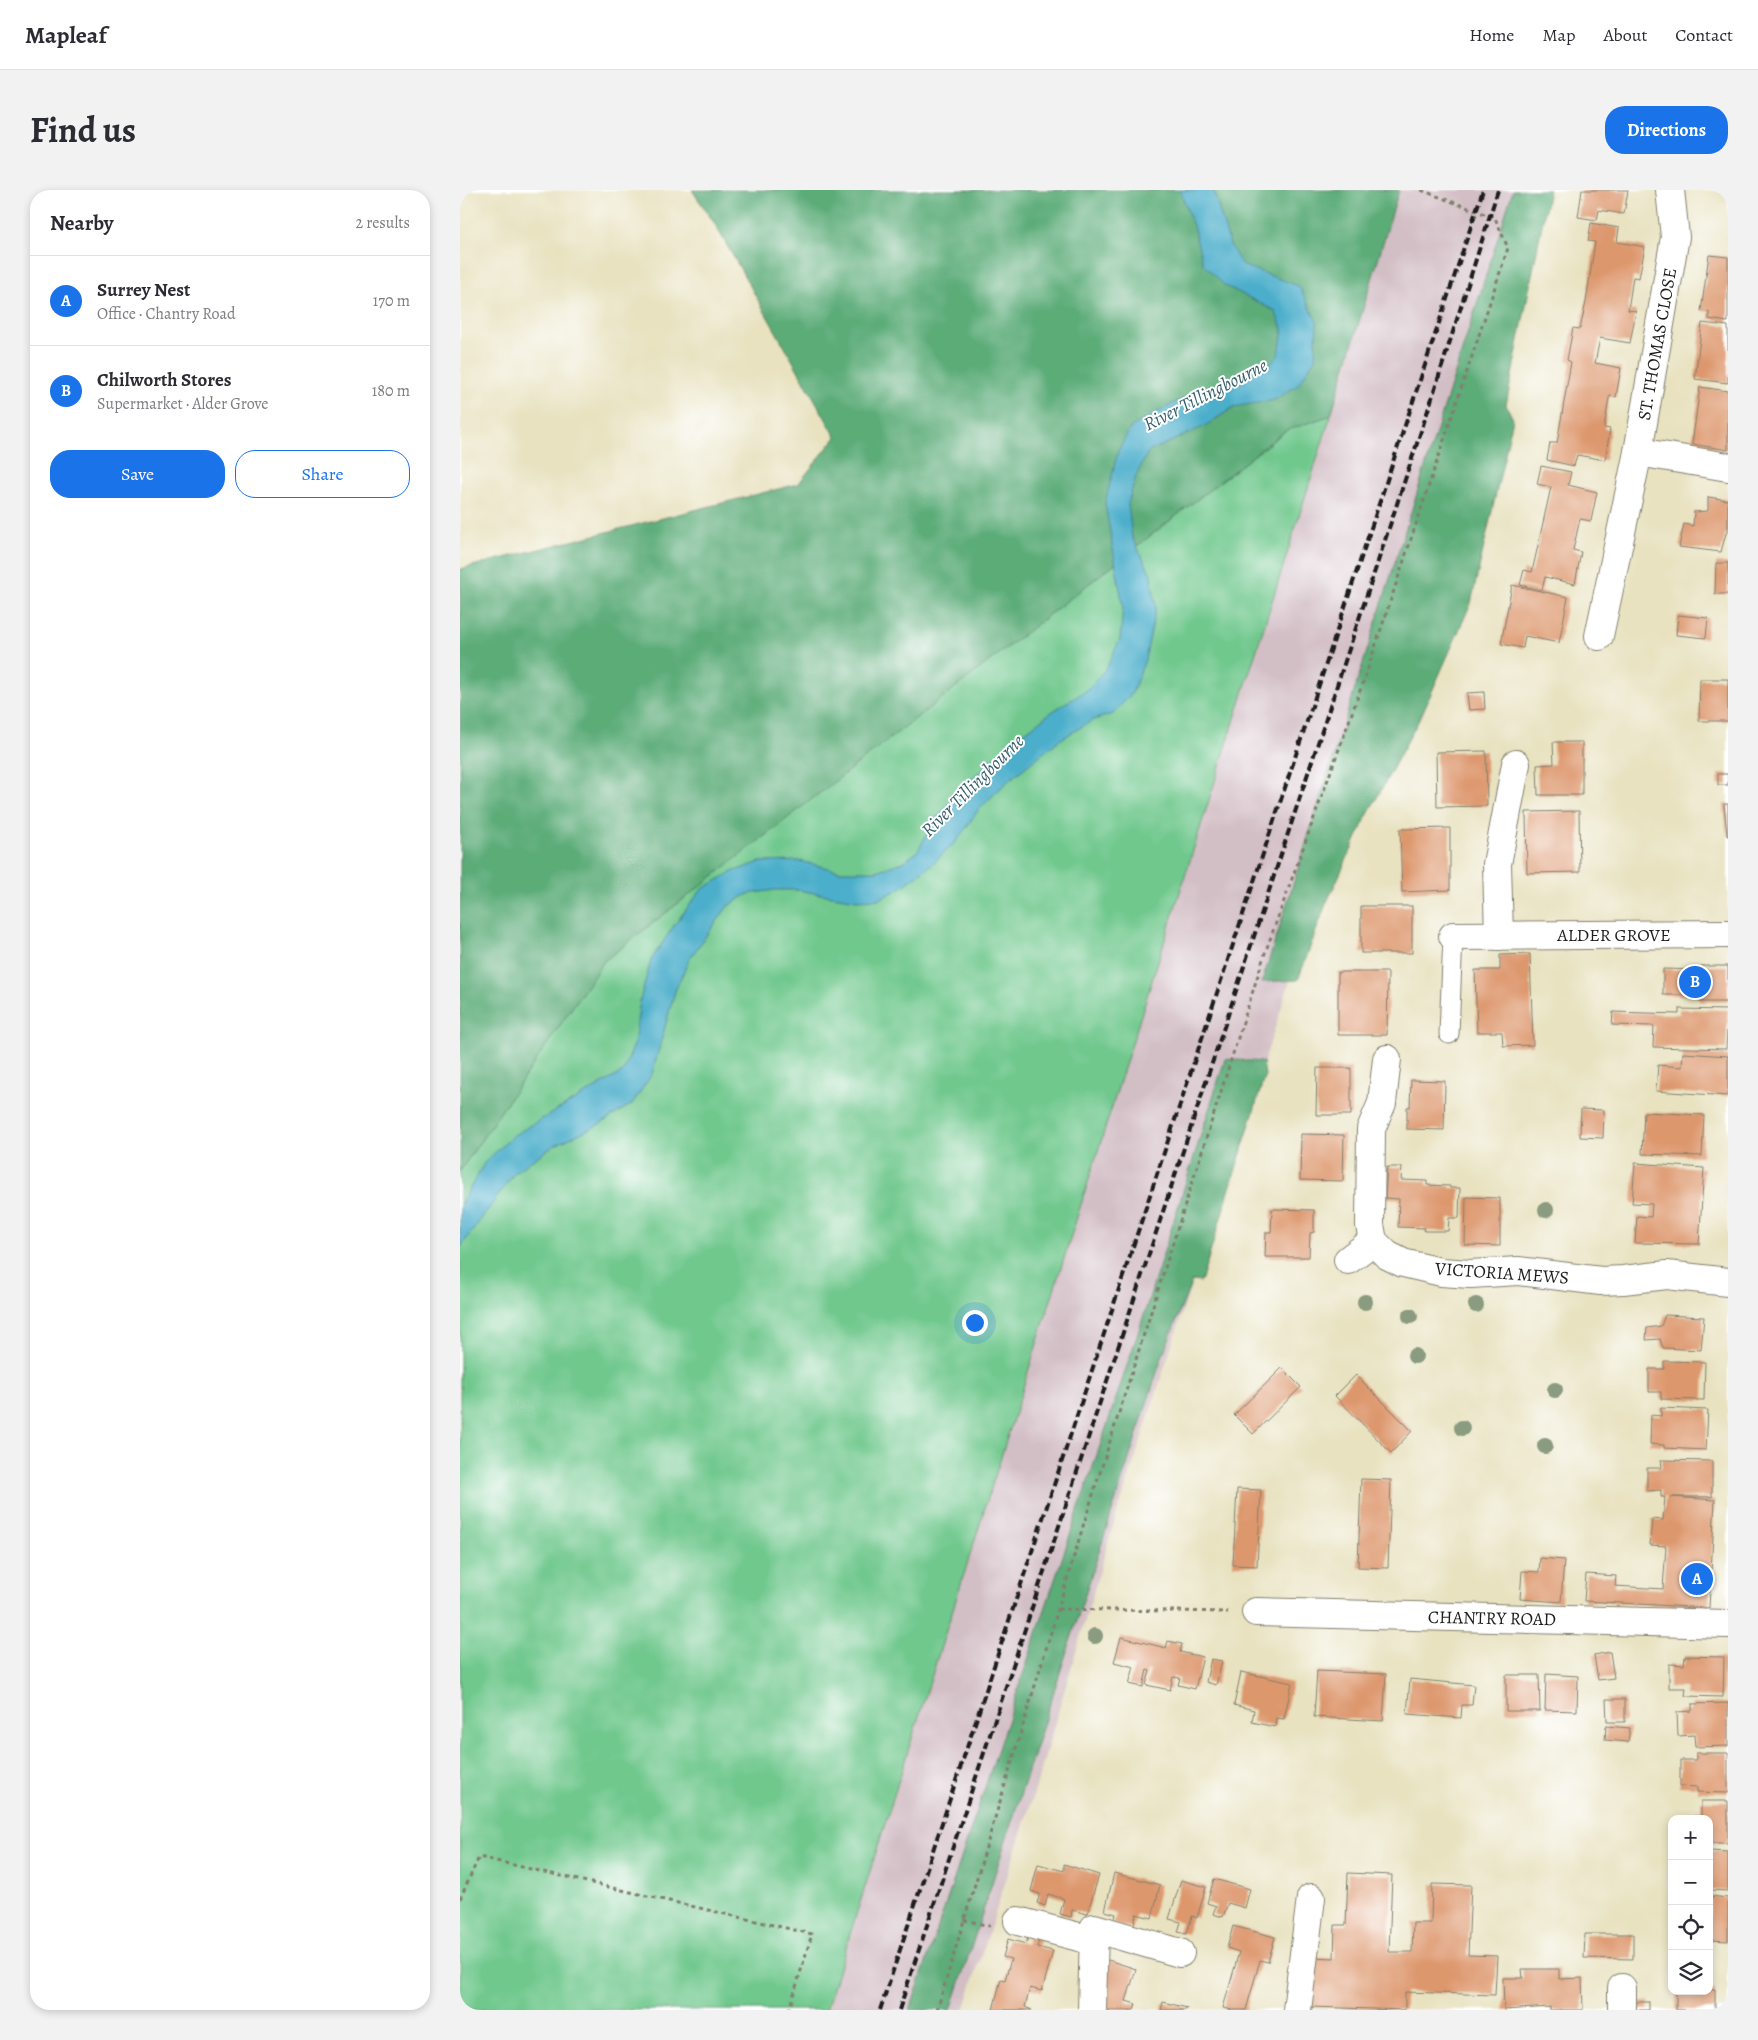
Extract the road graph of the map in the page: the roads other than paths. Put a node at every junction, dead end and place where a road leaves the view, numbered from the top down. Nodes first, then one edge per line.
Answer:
1 (1670, 190) edge
2 (1638, 452) junction
3 (1728, 468) edge
4 (1599, 636) dead end
5 (1516, 764) dead end
6 (1728, 934) edge
7 (1452, 936) joint
8 (1499, 936) junction
9 (1449, 1034) dead end
10 (1388, 1059) dead end
11 (1373, 1241) junction
12 (1348, 1260) dead end
13 (1728, 1282) edge
14 (1256, 1612) road end
15 (1728, 1624) edge
16 (1312, 1898) dead end
17 (1018, 1921) dead end
18 (1094, 1941) junction
19 (1180, 1954) dead end
20 (1092, 2010) edge
21 (1297, 2010) edge

1 - 2 street, ST. THOMAS CLOSE
2 - 3 street
2 - 4 street, ST. THOMAS CLOSE
5 - 8 street
6 - 8 street, ALDER GROVE
7 - 8 street, ALDER GROVE
7 - 9 lane
10 - 11 street
11 - 12 street
11 - 13 street, VICTORIA MEWS
14 - 15 street, CHANTRY ROAD
16 - 21 street
17 - 18 street
18 - 19 street
18 - 20 street

